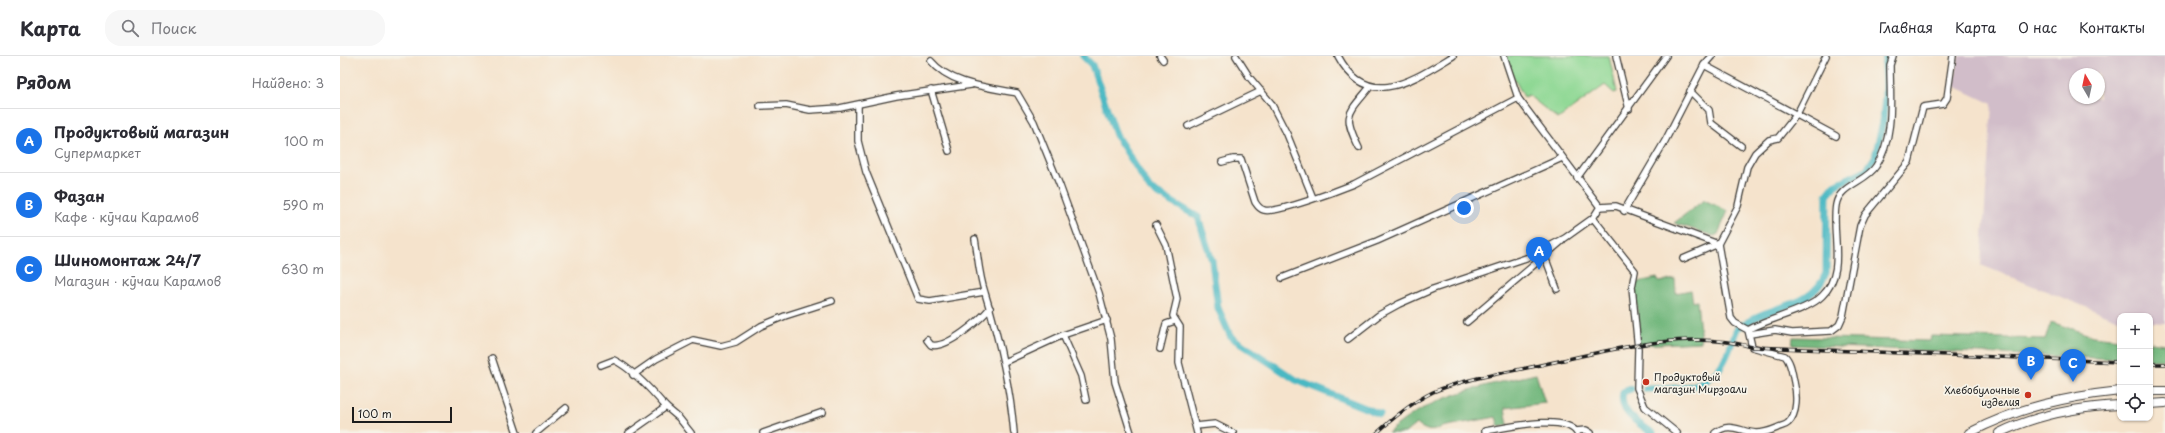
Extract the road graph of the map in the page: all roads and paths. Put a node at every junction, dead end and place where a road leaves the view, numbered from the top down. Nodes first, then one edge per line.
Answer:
1 (1236, 56) edge
2 (1338, 56) edge
3 (1453, 56) edge
4 (1504, 56) edge
5 (1616, 56) edge
6 (1666, 56) edge
7 (1712, 56) edge
8 (1826, 56) edge
9 (1893, 56) edge
10 (1953, 56) edge
11 (931, 62) dead end
12 (1704, 64) junction
13 (971, 85) junction
14 (1370, 87) junction
15 (931, 90) junction
16 (1261, 91) junction
17 (1690, 92) junction
18 (1518, 98) junction
19 (858, 105) junction
20 (760, 106) dead end
21 (1629, 109) junction
22 (1797, 114) junction
23 (1188, 126) dead end
24 (1836, 136) dead end
25 (1741, 146) dead end
26 (1359, 148) dead end
27 (949, 151) dead end
28 (1562, 158) junction
29 (1222, 162) dead end
30 (1577, 178) junction
31 (1313, 198) junction
32 (1600, 207) junction
33 (1624, 210) junction
34 (1593, 218) junction
35 (1156, 225) dead end
36 (975, 238) dead end
37 (1565, 238) junction
38 (1718, 244) junction
39 (1545, 257) junction
40 (1683, 259) dead end
41 (1282, 278) dead end
42 (1557, 289) dead end
43 (984, 292) junction
44 (832, 301) dead end
45 (990, 308) junction
46 (1107, 320) junction
47 (1175, 321) junction
48 (1467, 322) dead end
49 (1749, 332) junction
50 (1063, 334) junction
51 (1348, 339) dead end
52 (927, 340) dead end
53 (1160, 349) dead end
54 (492, 358) dead end
55 (1004, 362) junction
56 (601, 365) dead end
57 (633, 375) junction
58 (2117, 391) edge
59 (2153, 391) edge
60 (2165, 391) edge
61 (1086, 400) dead end
62 (2165, 403) edge
63 (2153, 404) edge
64 (2117, 405) edge
65 (666, 407) junction
66 (566, 408) dead end
67 (823, 412) dead end
68 (1196, 426) junction
69 (1485, 431) dead end
70 (1577, 432) edge
71 (517, 433) edge
72 (536, 433) edge
73 (629, 433) edge
74 (690, 433) edge
75 (763, 433) edge
76 (1014, 433) edge
77 (1131, 433) edge
78 (1197, 433) edge
79 (1233, 433) edge
80 (1591, 433) edge
81 (1677, 433) edge
82 (1715, 433) edge
83 (1969, 433) edge
84 (1999, 433) edge

1 - 16 street
2 - 14 street
3 - 14 street
4 - 18 street
5 - 21 street
6 - 21 street
7 - 12 street
8 - 22 street
9 - 49 street
10 - 49 street
11 - 13 street
12 - 17 street
12 - 22 street
13 - 15 street
13 - 46 street
14 - 26 street
15 - 19 street
15 - 27 street
16 - 23 street
16 - 31 street
17 - 25 street
17 - 33 street
18 - 28 street
18 - 31 street
19 - 20 street
19 - 43 street
21 - 30 street
22 - 24 street
22 - 38 street
28 - 30 street
28 - 41 street
29 - 31 street
30 - 32 street
32 - 33 street
32 - 34 street
33 - 38 street
34 - 37 street
34 - 81 street
35 - 47 street
36 - 43 street
37 - 39 street
37 - 51 street
38 - 40 street
38 - 49 street
39 - 42 street
39 - 48 street
43 - 45 street
44 - 57 street
45 - 52 street
45 - 55 street
46 - 50 street
46 - 77 street
47 - 53 street
47 - 68 street
49 - 82 street
50 - 55 street
50 - 61 street
54 - 71 street
55 - 76 street
56 - 57 street
57 - 65 street
58 - 83 main road
59 - 60 main road
62 - 63 main road
64 - 84 main road
65 - 73 street
65 - 74 street
66 - 72 street
67 - 75 street
68 - 78 street
68 - 79 street
69 - 70 street
70 - 80 street

